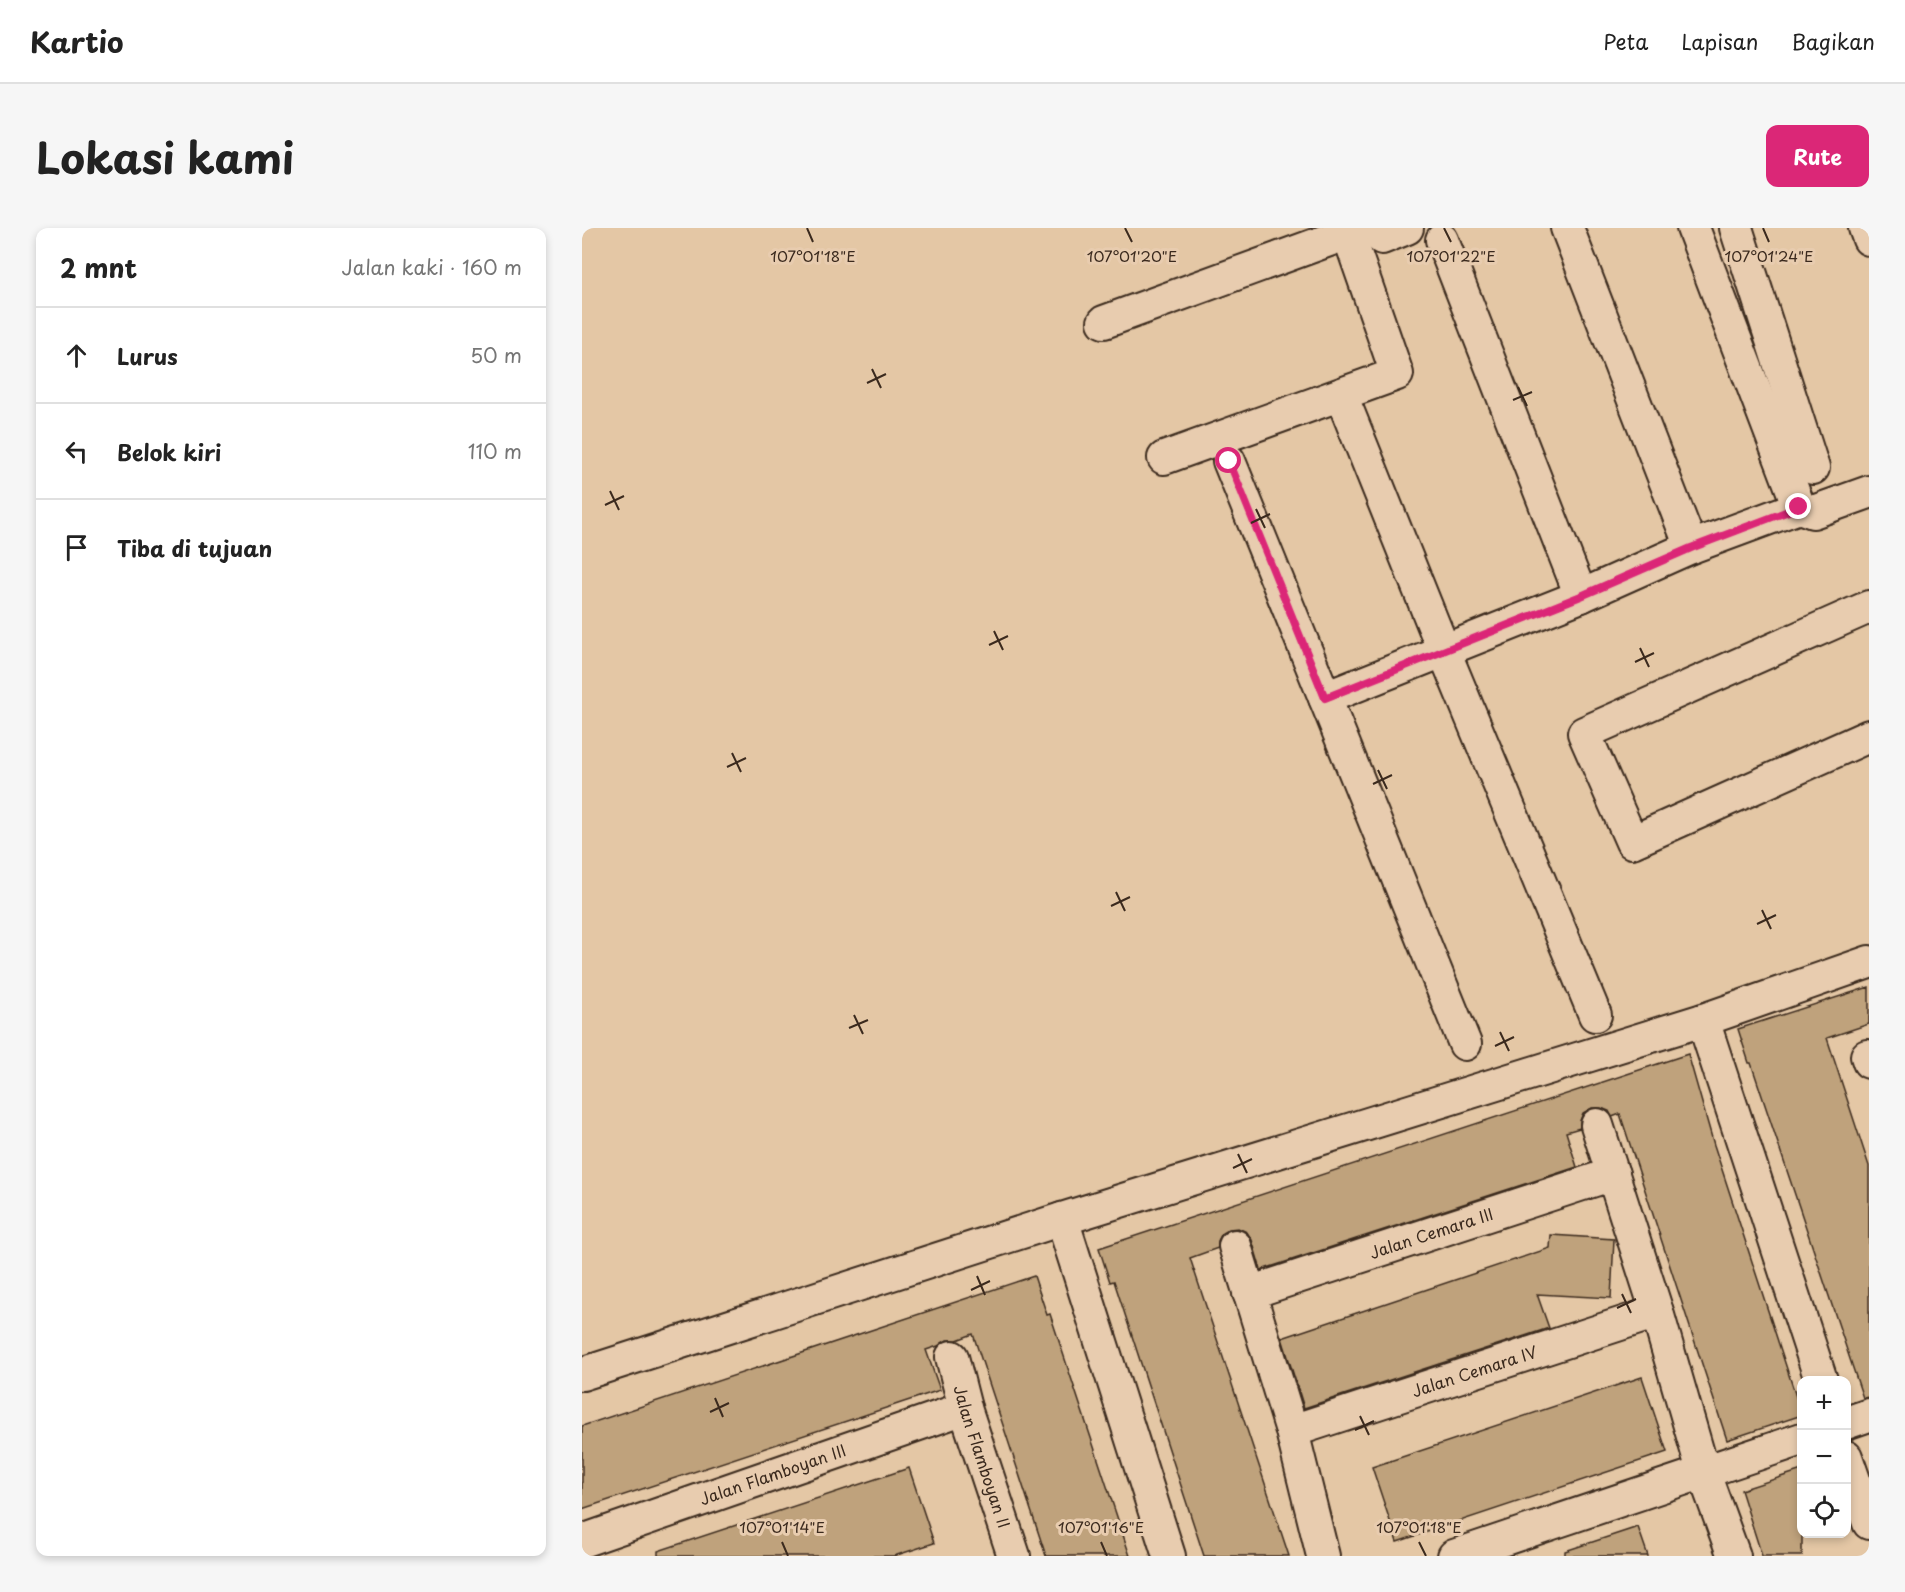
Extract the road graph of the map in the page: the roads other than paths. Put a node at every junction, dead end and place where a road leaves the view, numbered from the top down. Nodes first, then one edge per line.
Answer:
1 (1567, 228) edge
2 (1693, 228) edge
3 (1736, 228) edge
4 (1865, 228) edge
5 (1389, 231) edge
6 (1348, 233) junction
7 (1869, 238) edge
8 (1442, 240) dead end
9 (1104, 322) dead end
10 (1348, 412) dead end
11 (1164, 458) dead end
12 (1229, 461) dead end
13 (1813, 468) dead end
14 (1869, 492) edge
15 (1799, 507) junction
16 (1691, 548) junction
17 (1581, 596) junction
18 (1869, 607) edge
19 (1444, 651) junction
20 (1325, 698) junction
21 (1869, 736) edge
22 (1869, 962) edge
23 (1595, 1015) dead end
24 (1703, 1020) junction
25 (1465, 1044) dead end
26 (1597, 1125) dead end
27 (1613, 1174) junction
28 (1062, 1219) junction
29 (1235, 1246) dead end
30 (1249, 1293) junction
31 (1657, 1312) junction
32 (952, 1357) dead end
33 (582, 1374) edge
34 (1820, 1376) edge
35 (965, 1408) junction
36 (1869, 1415) edge
37 (1851, 1421) edge
38 (1292, 1431) junction
39 (1797, 1440) edge
40 (1703, 1471) junction
41 (1851, 1471) edge
42 (1869, 1523) edge
43 (582, 1541) edge
44 (1003, 1553) edge
45 (1170, 1556) edge
46 (1323, 1556) edge
47 (1454, 1556) edge
48 (1734, 1556) edge

1 - 16 street
2 - 15 street
3 - 13 street
4 - 7 street
5 - 6 street
6 - 9 street
6 - 11 street
8 - 17 street
10 - 19 street
12 - 20 street
14 - 15 street
15 - 16 street
16 - 17 street
17 - 19 street
18 - 21 street
19 - 20 street
19 - 23 street
20 - 25 street
22 - 24 street
24 - 28 street
24 - 34 street
26 - 27 street
27 - 30 street, Jalan Cemara III
27 - 31 street
28 - 33 street
28 - 45 street
29 - 30 street
30 - 38 street
31 - 38 street, Jalan Cemara IV
31 - 40 street
32 - 35 street, Jalan Flamboyan II
35 - 43 street, Jalan Flamboyan III
35 - 44 street, Jalan Flamboyan II
36 - 37 street
38 - 46 street
39 - 40 street
40 - 47 street
40 - 48 street
41 - 42 street

